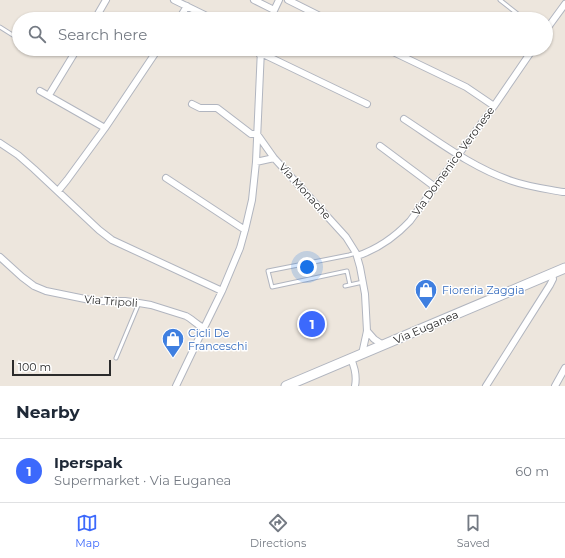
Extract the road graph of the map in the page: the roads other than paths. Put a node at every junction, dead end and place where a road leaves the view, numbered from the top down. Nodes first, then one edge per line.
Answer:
1 (106, 0) edge
2 (174, 0) edge
3 (254, 0) edge
4 (279, 0) edge
5 (288, 0) edge
6 (500, 0) edge
7 (565, 4) edge
8 (187, 6) junction
9 (274, 10) joint
10 (99, 12) edge
11 (183, 12) edge
12 (199, 12) edge
13 (312, 12) edge
14 (515, 12) edge
15 (553, 20) edge
16 (0, 27) edge
17 (12, 34) edge
18 (72, 56) edge
19 (153, 56) edge
20 (260, 56) edge
21 (267, 56) edge
22 (402, 56) edge
23 (528, 56) edge
24 (40, 91) dead end
25 (49, 95) junction
26 (192, 104) dead end
27 (367, 104) dead end
28 (494, 106) junction
29 (404, 119) dead end
30 (105, 128) junction
31 (257, 134) junction
32 (0, 143) edge
33 (380, 146) dead end
34 (458, 154) junction
35 (274, 158) junction
36 (256, 162) junction
37 (166, 178) dead end
38 (435, 187) junction
39 (58, 191) junction
40 (565, 192) edge
41 (245, 230) junction
42 (356, 254) junction
43 (1, 262) edge
44 (565, 268) edge
45 (552, 274) junction
46 (363, 282) junction
47 (350, 285) junction
48 (345, 286) dead end
49 (222, 291) junction
50 (139, 302) junction
51 (204, 328) junction
52 (367, 331) junction
53 (387, 346) junction
54 (362, 354) junction
55 (116, 358) dead end
56 (351, 359) junction
57 (565, 368) edge
58 (176, 386) edge
59 (286, 386) edge
60 (355, 386) edge
61 (486, 386) edge
62 (555, 386) edge

1 - 10 street
2 - 8 street
3 - 9 street
4 - 9 street
5 - 13 street
6 - 14 lane
7 - 15 street
8 - 11 street
8 - 12 street
16 - 17 lane
18 - 25 street
19 - 30 street
20 - 31 street
21 - 27 street
22 - 28 street
23 - 28 street, Via Domenico Veronese
24 - 25 street
25 - 30 street
26 - 31 street
28 - 34 street, Via Domenico Veronese
29 - 34 street
30 - 39 street
31 - 35 street, Via Monache
31 - 36 street
32 - 39 street
33 - 38 street
34 - 38 street, Via Domenico Veronese
34 - 40 street
35 - 36 street
35 - 42 street, Via Monache
36 - 41 street
37 - 41 street
38 - 42 street, Via Domenico Veronese
39 - 49 street
41 - 49 street
42 - 46 street, Via Monache
42 - 47 lane
43 - 50 street, Via Tripoli
44 - 45 street, Via Euganea
45 - 53 street, Via Euganea
45 - 61 street
46 - 47 lane
46 - 52 street, Via Monache
47 - 48 lane
49 - 51 street
50 - 51 street, Via Tripoli
50 - 55 lane
51 - 58 street
52 - 53 street
52 - 54 street, Via Monache
53 - 54 street, Via Euganea
54 - 56 street, Via Euganea
56 - 59 street, Via Euganea
56 - 60 street
57 - 62 street

